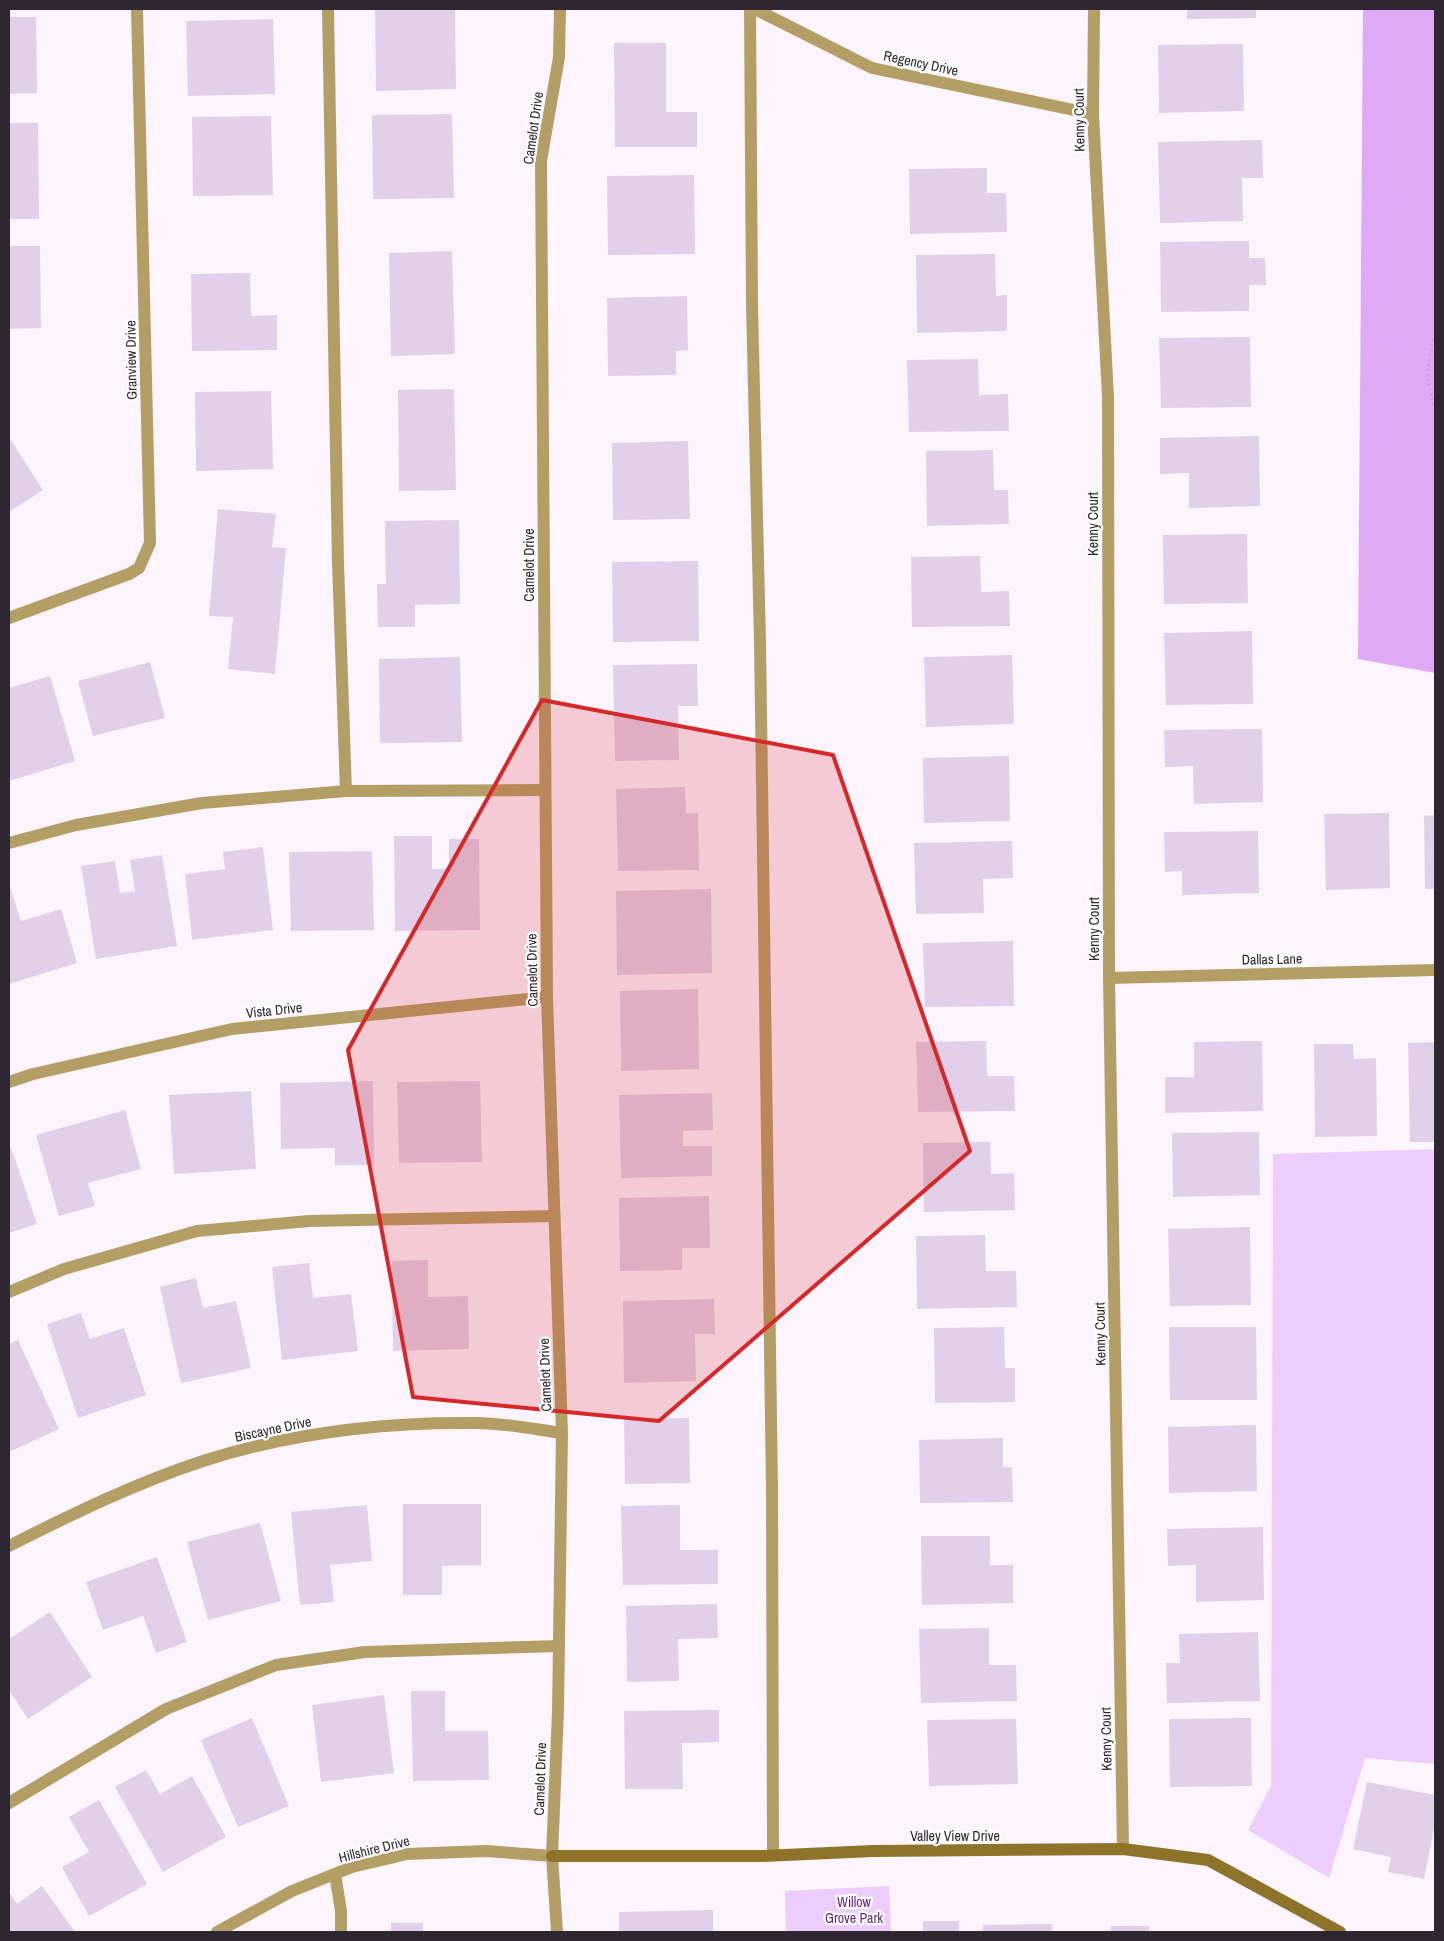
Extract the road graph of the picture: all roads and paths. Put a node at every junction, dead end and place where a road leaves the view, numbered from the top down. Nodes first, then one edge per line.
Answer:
1 (137, 9) edge
2 (328, 9) edge
3 (560, 9) edge
4 (750, 9) edge
5 (756, 9) edge
6 (1094, 9) edge
7 (1093, 114) junction
8 (1435, 336) edge
9 (1435, 408) edge
10 (9, 618) edge
11 (346, 790) junction
12 (545, 790) junction
13 (9, 844) edge
14 (1435, 970) edge
15 (1109, 978) junction
16 (547, 997) junction
17 (9, 1082) edge
18 (554, 1216) junction
19 (9, 1292) edge
20 (562, 1433) junction
21 (9, 1546) edge
22 (559, 1646) junction
23 (9, 1803) edge
24 (1123, 1849) junction
25 (773, 1855) junction
26 (552, 1856) junction
27 (335, 1874) junction
28 (218, 1932) edge
29 (341, 1932) edge
30 (557, 1932) edge
31 (1340, 1932) edge

1 - 10 street, Granview Drive
2 - 11 street
3 - 12 street, Camelot Drive
4 - 25 street
5 - 7 street, Regency Drive
6 - 7 street, Kenny Court
7 - 15 street, Kenny Court
8 - 9 path
11 - 12 street
11 - 13 street
12 - 16 street, Camelot Drive
14 - 15 street, Dallas Lane
15 - 24 street, Kenny Court
16 - 17 street, Vista Drive
16 - 18 street, Camelot Drive
18 - 19 street
18 - 20 street, Camelot Drive
20 - 21 street, Biscayne Drive
20 - 22 street, Camelot Drive
22 - 23 street
22 - 26 street, Camelot Drive
24 - 25 street, Valley View Drive
24 - 31 street, Valley View Drive
25 - 26 street, Valley View Drive
26 - 27 street, Hillshire Drive
26 - 30 street, Camelot Drive
27 - 28 street, Hillshire Drive
27 - 29 street

